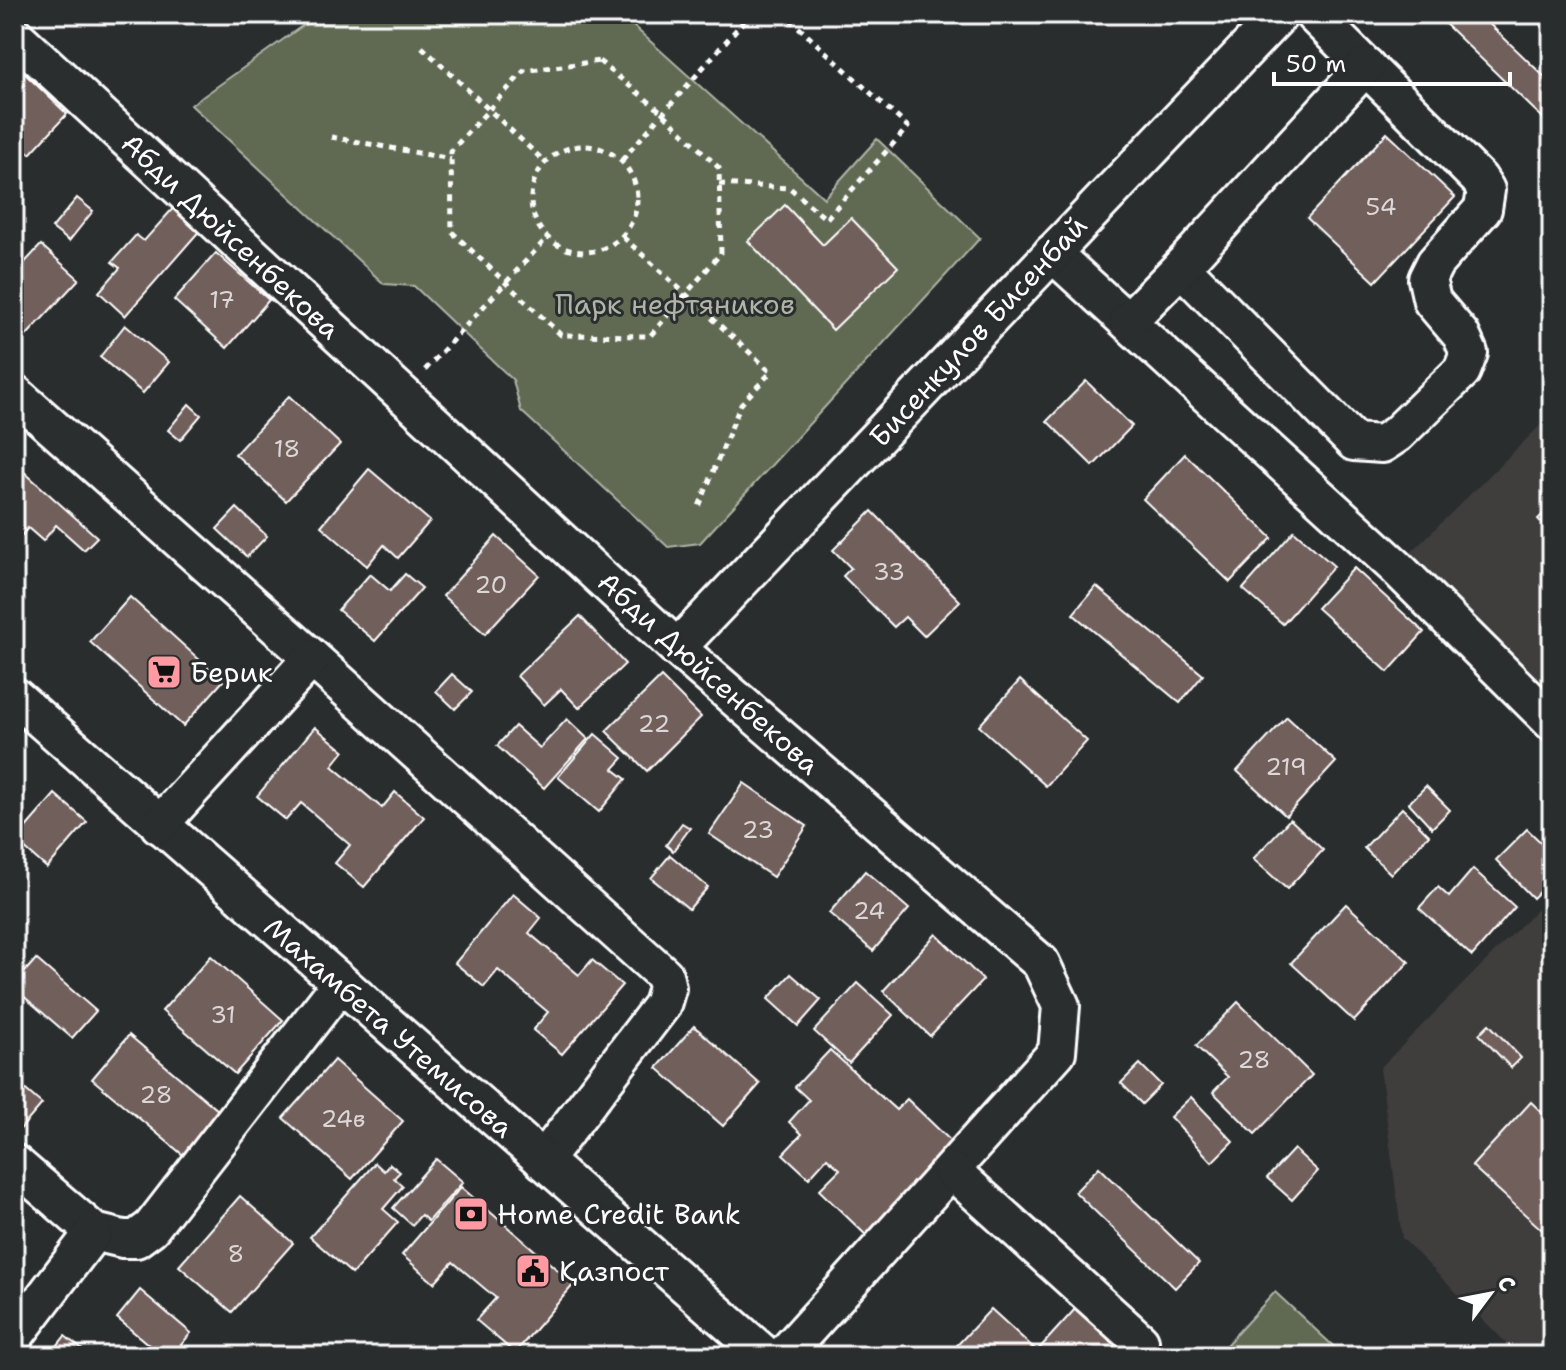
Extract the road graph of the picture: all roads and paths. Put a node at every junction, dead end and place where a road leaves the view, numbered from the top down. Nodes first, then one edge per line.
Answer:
1 (750, 14) edge
2 (784, 14) edge
3 (1280, 14) edge
4 (1313, 14) edge
5 (14, 35) edge
6 (422, 47) dead end
7 (1366, 66) junction
8 (488, 108) junction
9 (663, 113) junction
10 (331, 137) dead end
11 (451, 159) junction
12 (622, 160) junction
13 (546, 163) junction
14 (719, 184) junction
15 (623, 237) junction
16 (547, 238) junction
17 (1052, 253) junction
18 (1181, 267) junction
19 (506, 283) junction
20 (687, 294) junction
21 (1128, 321) junction
22 (14, 393) edge
23 (403, 395) junction
24 (698, 509) dead end
25 (677, 648) junction
26 (312, 658) junction
27 (14, 696) edge
28 (1552, 722) edge
29 (159, 825) junction
30 (340, 984) junction
31 (543, 1161) junction
32 (14, 1163) edge
33 (951, 1170) junction
34 (94, 1232) junction
35 (14, 1337) edge
36 (1140, 1341) dead end
37 (766, 1356) edge
38 (783, 1356) edge

1 - 9 path
2 - 14 path
3 - 17 street, Бисенкулов Бисенбай
4 - 7 street
5 - 23 street, Абди Дюйсенбекова
6 - 8 path
7 - 18 street
7 - 18 street
8 - 9 path
8 - 11 path
8 - 13 path
9 - 12 path
9 - 14 path
10 - 11 path
11 - 19 path
12 - 13 path
12 - 15 path
13 - 16 path
14 - 20 path
15 - 16 path
15 - 20 path
16 - 19 path
17 - 21 street
17 - 25 street, Бисенкулов Бисенбай
18 - 21 street
19 - 20 path
19 - 23 path
20 - 24 path
21 - 28 street
22 - 26 street
23 - 25 street, Абди Дюйсенбекова
25 - 33 street, Абди Дюйсенбекова
26 - 29 street
26 - 31 street
27 - 29 street, Махамбета Утемисова
29 - 30 street, Махамбета Утемисова
30 - 31 street, Махамбета Утемисова
30 - 34 street
31 - 37 street, Махамбета Утемисова
32 - 34 street
33 - 36 street
33 - 38 street, Абди Дюйсенбекова
34 - 35 street

